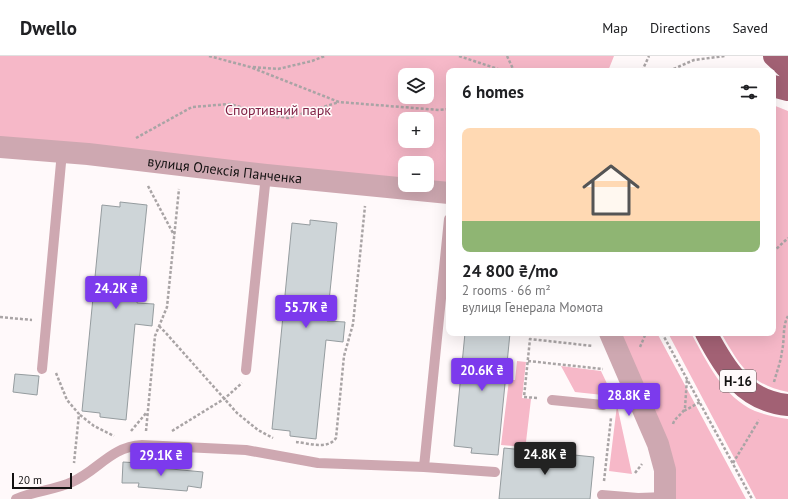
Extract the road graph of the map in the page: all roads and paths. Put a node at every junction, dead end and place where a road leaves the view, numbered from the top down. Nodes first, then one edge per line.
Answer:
1 (209, 56) edge
2 (325, 56) edge
3 (459, 56) edge
4 (507, 56) edge
5 (649, 56) edge
6 (725, 56) edge
7 (774, 56) edge
8 (250, 67) junction
9 (495, 68) edge
10 (513, 68) edge
11 (643, 68) edge
12 (676, 68) edge
13 (788, 69) edge
14 (776, 87) edge
15 (788, 90) edge
16 (339, 102) junction
17 (446, 109) edge
18 (131, 138) dead end
19 (0, 147) edge
20 (62, 152) junction
21 (266, 175) junction
22 (148, 186) dead end
23 (179, 189) dead end
24 (446, 193) edge
25 (365, 205) dead end
26 (174, 236) junction
27 (788, 238) edge
28 (446, 249) edge
29 (776, 249) edge
30 (788, 316) edge
31 (0, 317) edge
32 (46, 322) junction
33 (158, 326) junction
34 (664, 336) edge
35 (708, 336) edge
36 (602, 339) edge
37 (44, 349) junction
38 (528, 361) junction
39 (42, 369) dead end
40 (246, 370) joint
41 (605, 370) dead end
42 (687, 377) junction
43 (632, 383) junction
44 (613, 398) junction
45 (224, 399) junction
46 (552, 400) joint
47 (767, 401) junction
48 (700, 402) junction
49 (788, 405) edge
50 (684, 411) junction
51 (148, 412) dead end
52 (80, 414) junction
53 (672, 427) dead end
54 (337, 434) dead end
55 (119, 438) dead end
56 (276, 439) dead end
57 (159, 445) junction
58 (733, 463) junction
59 (424, 467) junction
60 (495, 472) dead end
61 (74, 482) junction
62 (602, 495) joint
63 (665, 498) edge
64 (16, 499) edge
65 (752, 499) edge

1 - 8 path
2 - 8 path
3 - 9 path
4 - 10 path
5 - 11 path
6 - 12 path
7 - 13 main road
8 - 16 path
14 - 15 main road
16 - 17 path
16 - 18 path
19 - 20 street, вулиця Олексія Панченка
20 - 21 street, вулиця Олексія Панченка
20 - 32 lane
21 - 24 street, вулиця Олексія Панченка
21 - 40 lane
22 - 26 path
23 - 26 path
25 - 54 path
26 - 33 path
27 - 29 path
28 - 59 lane
30 - 47 path
31 - 32 path
32 - 37 lane
33 - 45 path
33 - 51 path
34 - 42 path
35 - 47 main road, Н-16
36 - 38 path
36 - 43 street
37 - 39 lane
37 - 52 path
38 - 41 path
38 - 46 path
40 - 45 path
42 - 48 path
42 - 50 path
43 - 44 lane
43 - 63 street
44 - 46 lane
44 - 62 path
45 - 56 path
45 - 57 path
47 - 49 main road, Н-16
47 - 58 path
48 - 50 path
48 - 58 path
50 - 53 path
52 - 55 path
52 - 61 path
57 - 59 lane
57 - 61 lane
58 - 65 path
59 - 60 lane
61 - 64 lane
62 - 63 lane

